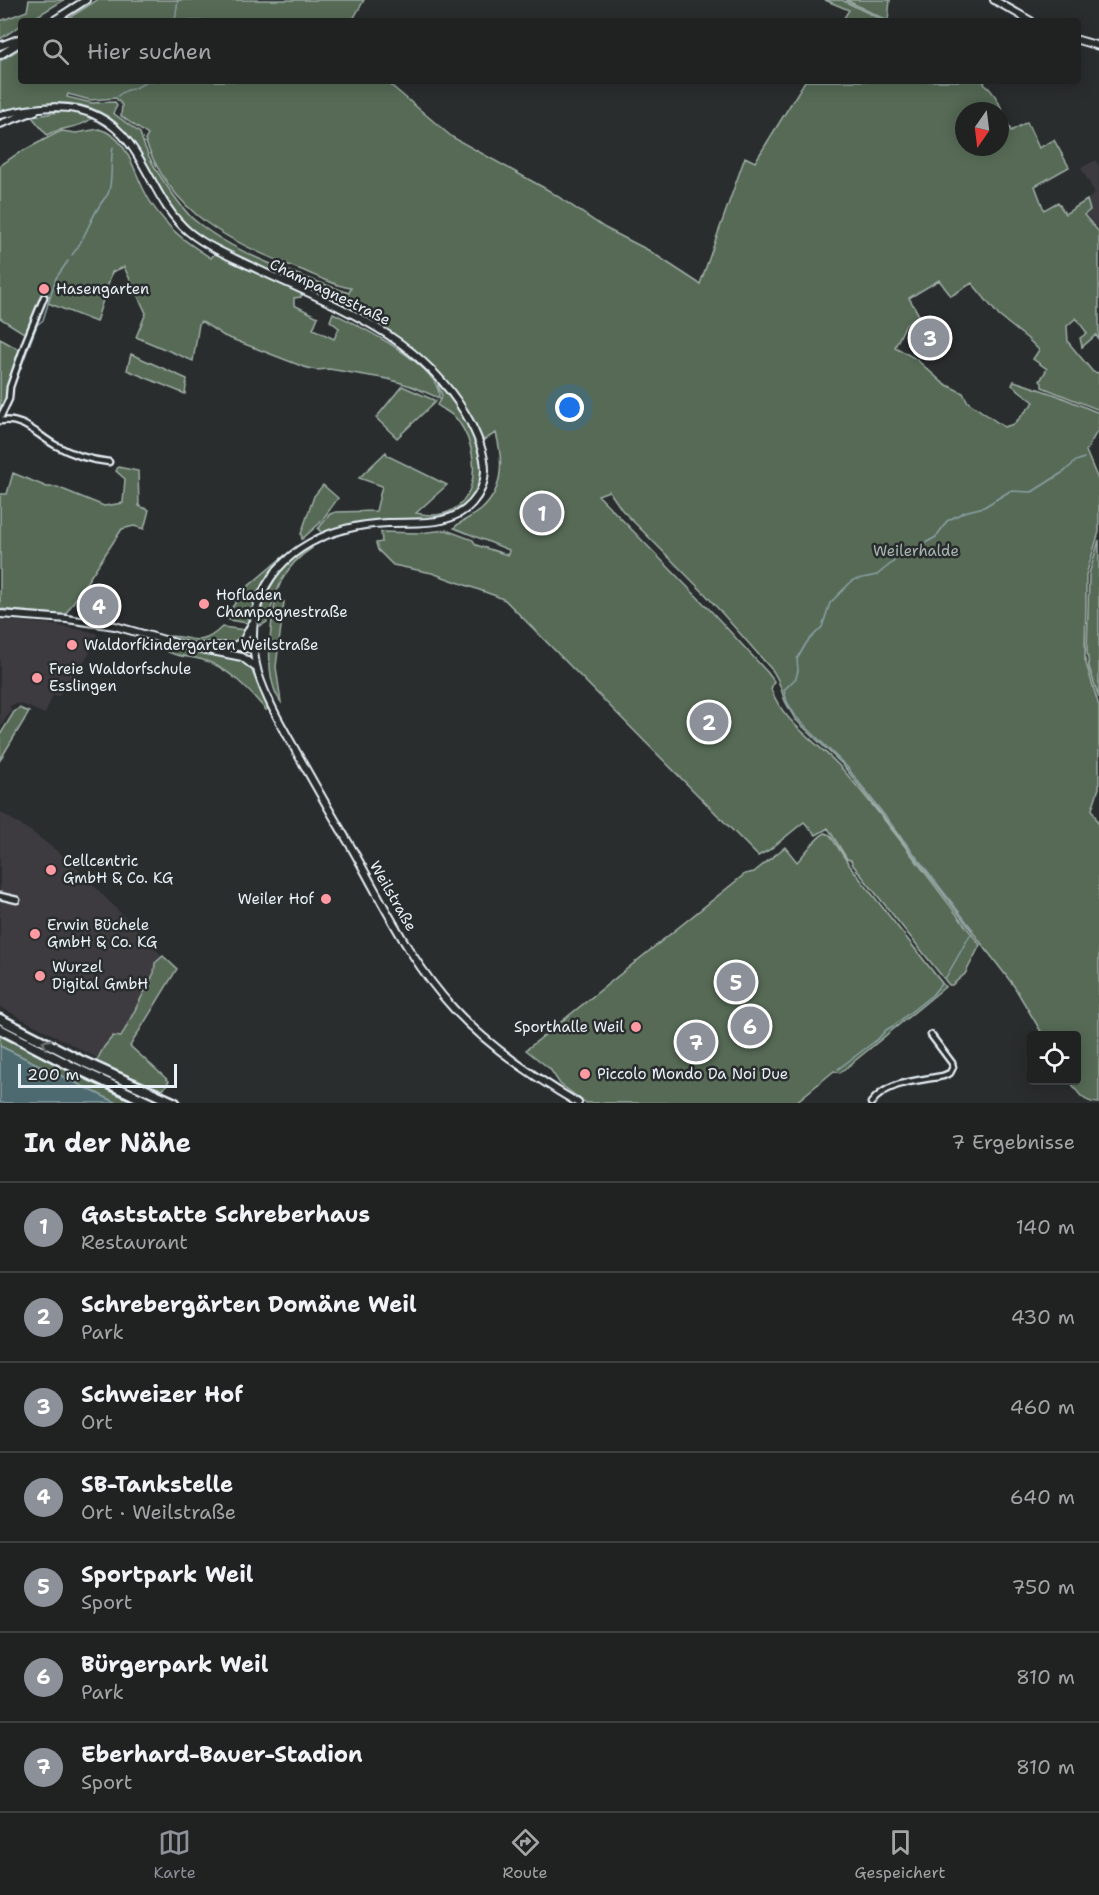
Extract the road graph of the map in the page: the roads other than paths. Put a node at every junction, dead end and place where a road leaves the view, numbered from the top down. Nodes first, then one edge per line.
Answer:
1 (86, 0) edge
2 (994, 0) edge
3 (57, 18) edge
4 (1026, 18) edge
5 (18, 41) edge
6 (1081, 41) edge
7 (18, 42) edge
8 (0, 46) edge
9 (1099, 46) edge
10 (0, 55) edge
11 (41, 109) junction
12 (0, 115) edge
13 (0, 124) edge
14 (44, 297) dead end
15 (0, 420) edge
16 (109, 462) dead end
17 (0, 614) edge
18 (249, 637) junction
19 (232, 646) junction
20 (196, 648) junction
21 (253, 649) junction
22 (233, 655) junction
23 (257, 669) junction
24 (0, 896) edge
25 (17, 900) dead end
26 (0, 1019) edge
27 (0, 1029) edge
28 (931, 1035) dead end
29 (559, 1092) junction
30 (150, 1103) edge
31 (175, 1103) edge
32 (572, 1103) edge
33 (578, 1103) edge
34 (872, 1103) edge

1 - 3 main road
2 - 4 main road
5 - 8 main road
6 - 9 main road
7 - 10 main road
11 - 12 main road, Champagnestraße
11 - 13 main road, Champagnestraße
11 - 18 main road, Champagnestraße
14 - 15 street
15 - 16 street
17 - 20 main road
18 - 19 main road
18 - 21 main road, Champagnestraße
19 - 20 main road
19 - 21 main road
20 - 22 main road
21 - 22 main road
21 - 23 main road, Weilstraße
22 - 23 main road
23 - 29 main road, Weilstraße
24 - 25 street
31 -> 26 highway
27 - 30 highway
28 - 34 street
29 - 32 main road, Weilstraße
29 - 33 main road, Weilstraße

